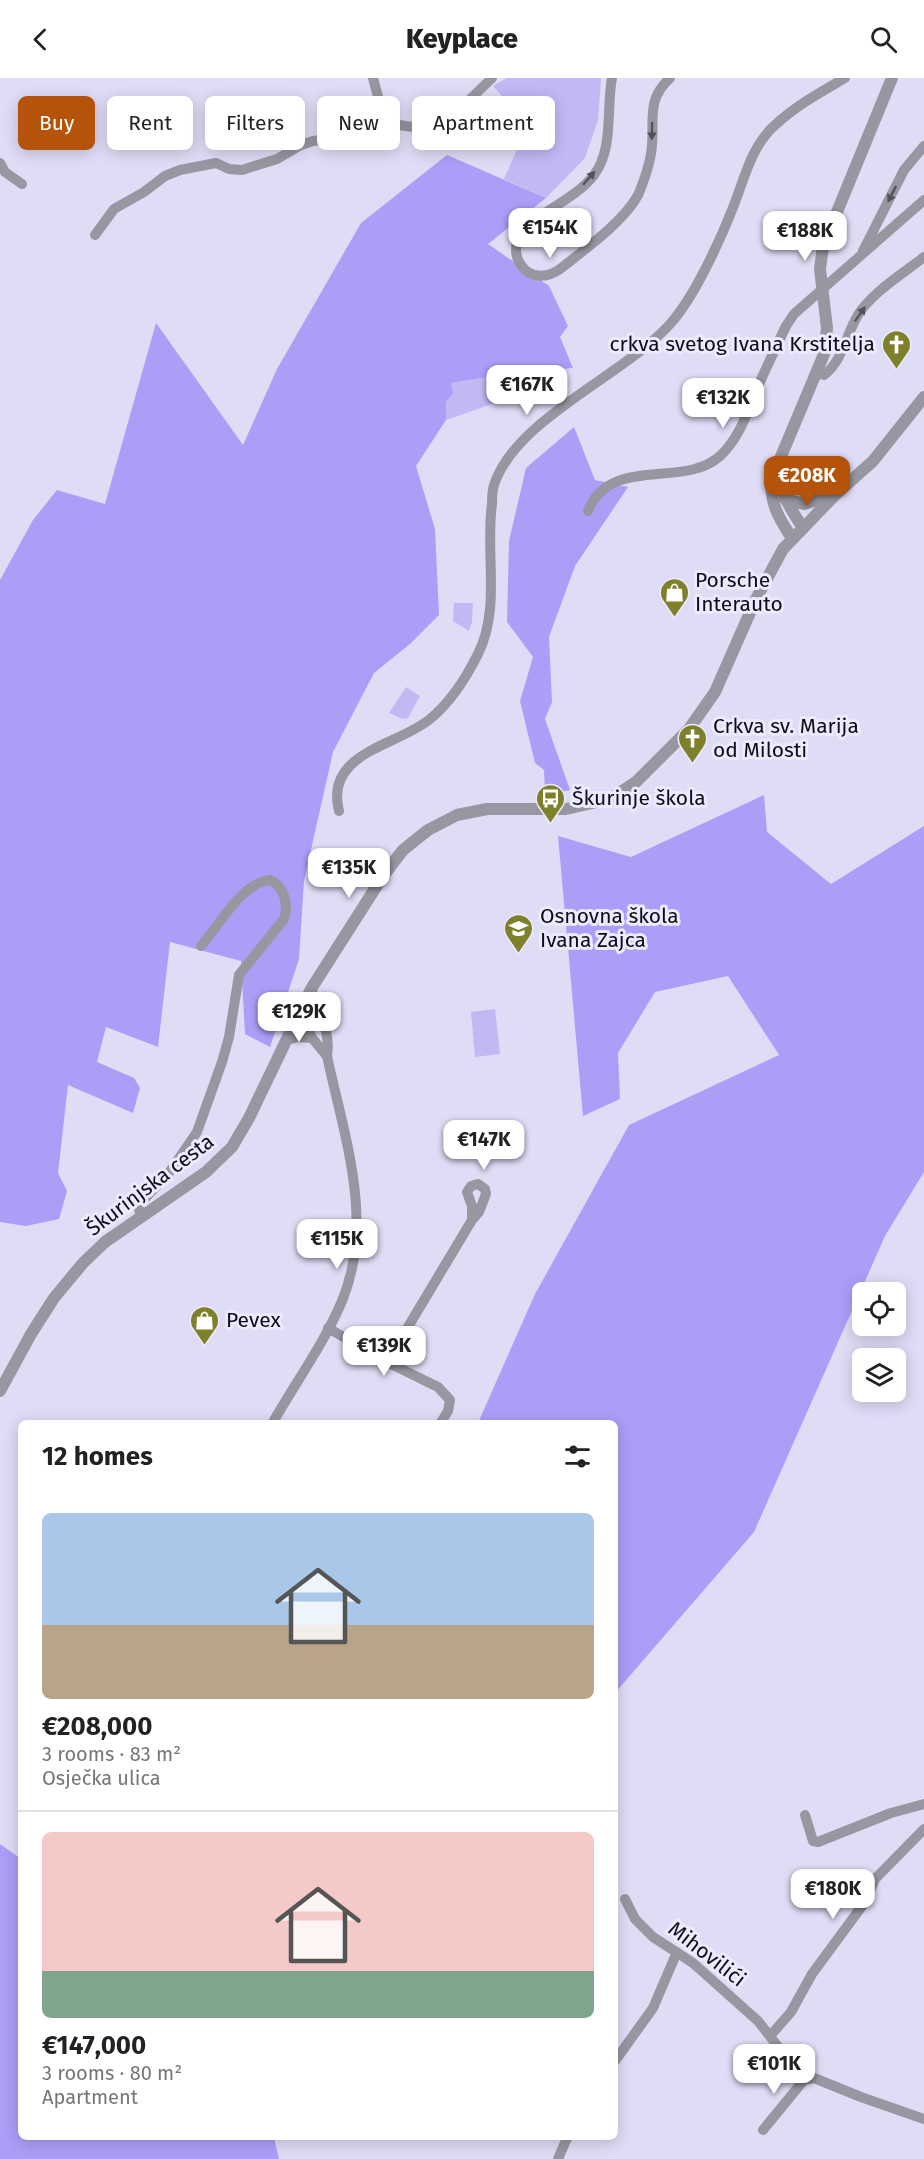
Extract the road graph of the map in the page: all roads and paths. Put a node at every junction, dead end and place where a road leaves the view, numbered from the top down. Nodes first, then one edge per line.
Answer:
1 (373, 78) edge
2 (492, 78) edge
3 (612, 78) edge
4 (670, 78) edge
5 (845, 78) edge
6 (892, 78) edge
7 (378, 96) edge
8 (400, 125) edge
9 (317, 140) edge
10 (924, 146) edge
11 (0, 164) edge
12 (22, 184) dead end
13 (924, 200) edge
14 (95, 234) dead end
15 (861, 255) junction
16 (924, 257) edge
17 (822, 290) junction
18 (817, 373) junction
19 (924, 398) edge
20 (779, 462) junction
21 (835, 495) junction
22 (785, 499) junction
23 (588, 511) dead end
24 (803, 528) junction
25 (792, 538) junction
26 (339, 811) dead end
27 (201, 946) dead end
28 (311, 989) junction
29 (300, 1011) junction
30 (312, 1038) junction
31 (285, 1041) junction
32 (327, 1056) junction
33 (141, 1217) junction
34 (472, 1220) dead end
35 (328, 1328) junction
36 (387, 1362) junction
37 (0, 1391) edge
38 (274, 1420) edge
39 (442, 1420) edge
40 (924, 1804) edge
41 (805, 1815) dead end
42 (924, 1828) edge
43 (625, 1899) dead end
44 (677, 1952) junction
45 (770, 2036) junction
46 (618, 2057) edge
47 (804, 2080) junction
48 (924, 2119) edge
49 (763, 2130) dead end
50 (566, 2140) edge
51 (558, 2159) edge

1 - 7 street
2 - 8 street
4 -> 3 street
5 - 26 street
6 - 17 street
9 - 14 street
10 -> 15 street
11 - 12 street
13 - 15 street
15 - 17 street
18 -> 16 street
17 - 18 street
17 - 23 street
18 - 20 street
19 - 21 street, Škurinjska cesta
20 - 22 street
20 - 25 street
21 - 22 street
21 - 24 street, Škurinjska cesta
22 - 24 street
24 - 25 street, Škurinjska cesta
25 - 28 street, Škurinjska cesta
27 - 33 street
28 - 29 street, Škurinjska cesta
28 - 32 street
29 - 30 street
29 - 31 street, Škurinjska cesta
30 - 31 street
30 - 32 street
31 - 33 street, Škurinjska cesta
32 - 35 street
33 - 37 street, Škurinjska cesta
34 - 36 street
35 - 36 street
35 - 38 street
36 - 39 street
40 - 41 street
42 - 45 street
43 - 44 street, Mihovilići
44 - 45 street, Mihovilići
44 - 46 street
45 - 47 street, Mihovilići
47 - 48 street
47 - 49 street
50 - 51 street

